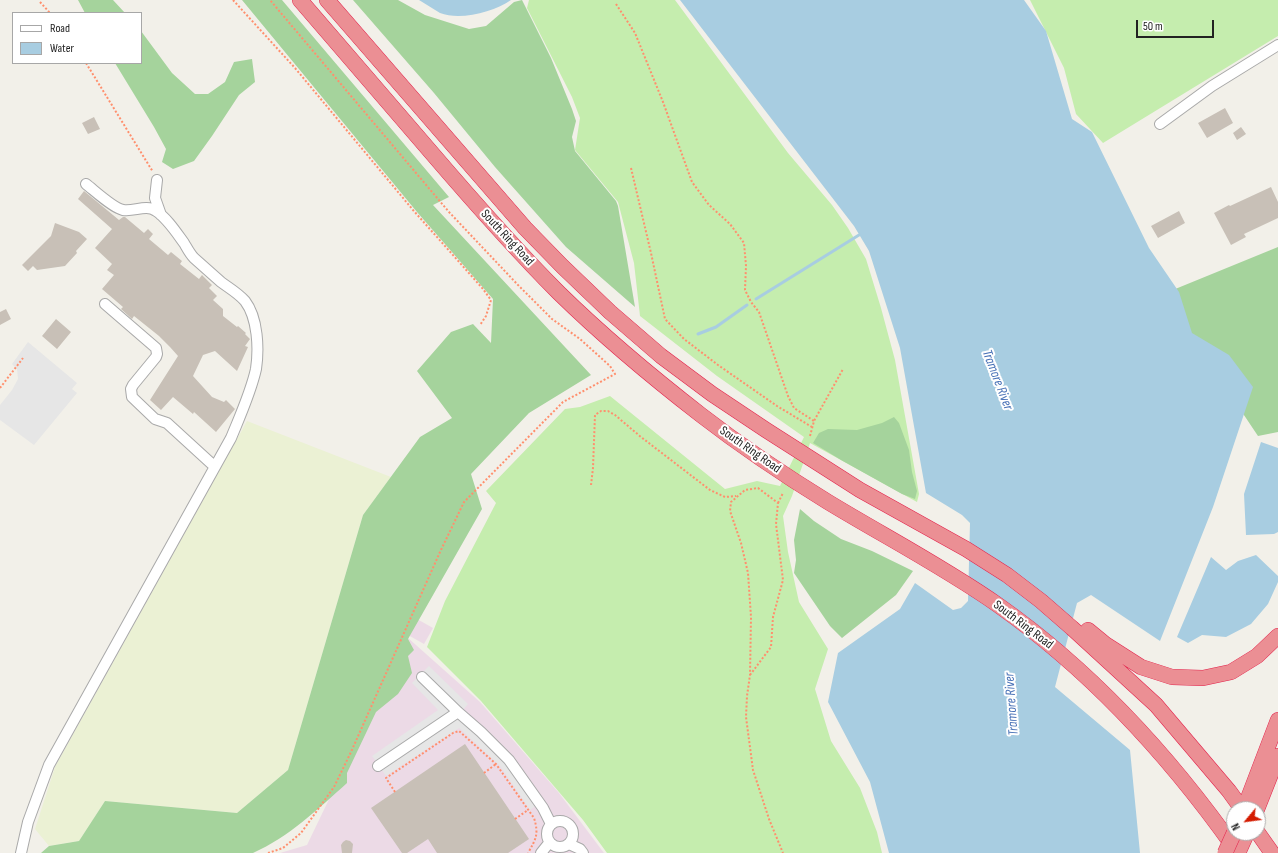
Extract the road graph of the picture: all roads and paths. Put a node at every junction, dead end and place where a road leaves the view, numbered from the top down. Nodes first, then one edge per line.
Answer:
1 (233, 0) edge
2 (270, 0) edge
3 (300, 0) edge
4 (328, 0) edge
5 (40, 2) dead end
6 (616, 4) dead end
7 (49, 12) edge
8 (1278, 45) edge
9 (87, 64) edge
10 (1160, 124) dead end
11 (631, 168) dead end
12 (158, 180) joint
13 (86, 184) dead end
14 (161, 215) junction
15 (105, 304) dead end
16 (480, 325) dead end
17 (23, 358) dead end
18 (843, 369) dead end
19 (0, 388) edge
20 (814, 421) junction
21 (812, 427) junction
22 (810, 436) dead end
23 (214, 466) junction
24 (591, 485) dead end
25 (783, 493) dead end
26 (737, 496) junction
27 (778, 503) junction
28 (1073, 623) junction
29 (1278, 636) edge
30 (750, 676) junction
31 (422, 678) dead end
32 (458, 712) junction
33 (1278, 720) edge
34 (1278, 756) edge
35 (496, 764) junction
36 (378, 766) dead end
37 (484, 773) dead end
38 (395, 792) dead end
39 (1257, 799) edge
40 (1237, 801) edge
41 (528, 810) junction
42 (515, 819) dead end
43 (551, 824) junction
44 (1231, 841) edge
45 (1243, 841) edge
46 (1264, 841) edge
47 (549, 843) junction
48 (569, 844) junction
49 (21, 853) edge
50 (268, 853) edge
51 (528, 853) edge
52 (541, 853) edge
53 (583, 853) edge
54 (783, 853) edge
55 (1226, 853) edge
56 (1238, 853) edge
57 (1272, 853) edge

1 - 16 path
2 - 50 path
3 - 56 highway, South Ring Road
4 - 28 highway, South Ring Road
5 - 7 path
6 - 20 path
8 - 10 street
9 - 12 path
11 - 21 path
12 - 14 street
13 - 14 street
14 - 23 street
15 - 23 street
17 - 19 path
18 - 20 path
20 - 21 path
21 - 22 path
23 - 49 street
24 - 26 path
25 - 27 path
26 - 27 path
26 - 30 path
27 - 30 path
28 - 29 highway
28 - 40 highway
30 - 54 path
31 - 32 street
32 - 36 street
32 - 43 street
33 - 39 highway
34 - 39 highway
35 - 37 path
35 - 38 path
35 - 41 path
41 - 42 path
41 - 51 path
43 - 47 street
43 - 48 street
44 - 55 highway, bridge
45 - 56 highway
46 - 57 highway
47 - 48 street
47 - 52 street
48 - 53 street

